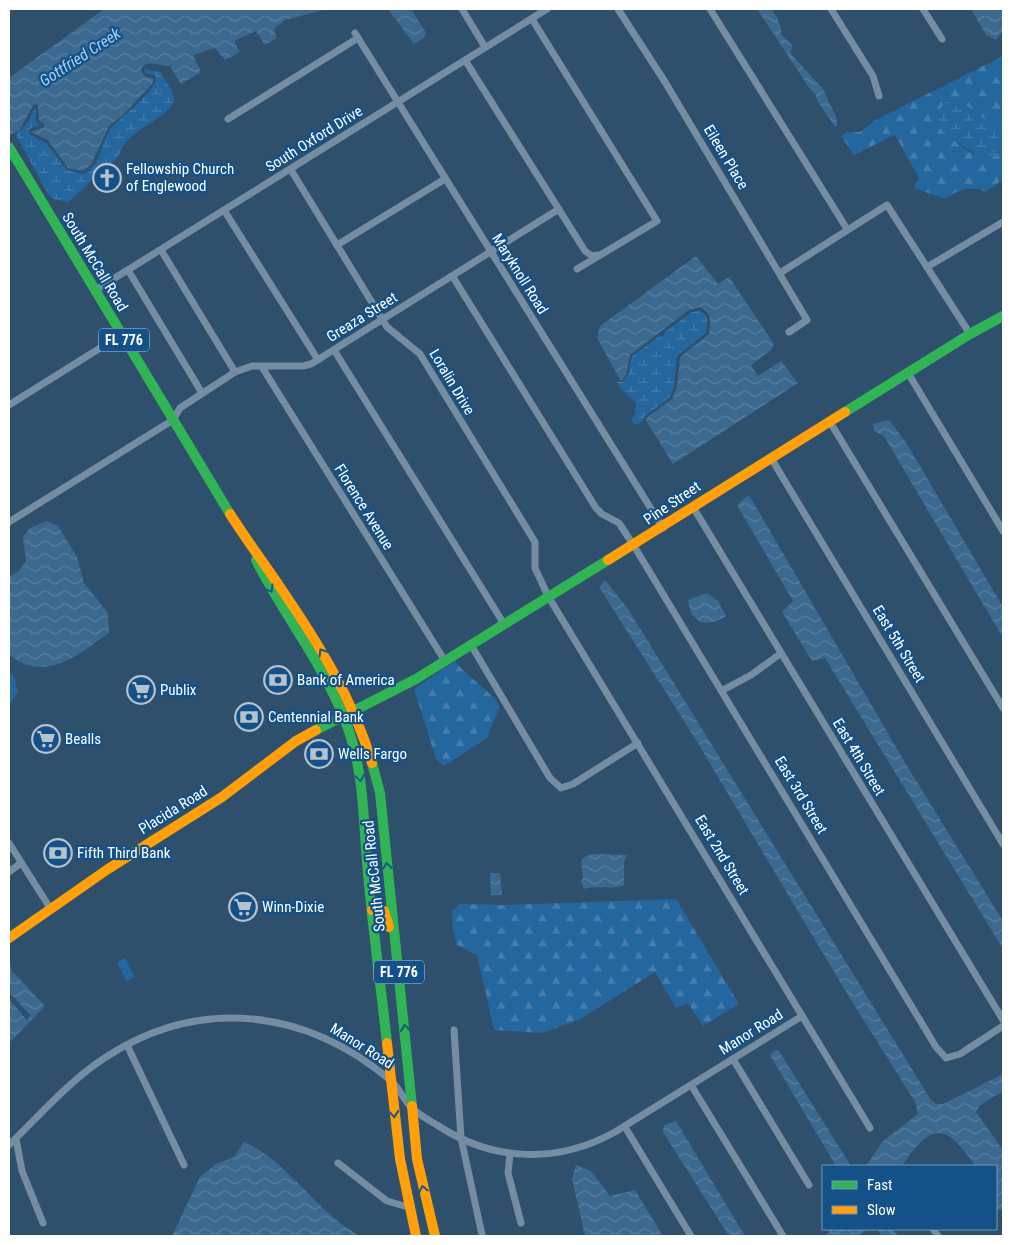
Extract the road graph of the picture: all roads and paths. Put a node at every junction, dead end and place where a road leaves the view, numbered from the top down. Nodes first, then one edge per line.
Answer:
1 (462, 9) edge
2 (547, 9) edge
3 (618, 9) edge
4 (710, 9) edge
5 (831, 9) edge
6 (923, 9) edge
7 (532, 19) junction
8 (942, 39) dead end
9 (485, 47) junction
10 (465, 60) junction
11 (879, 96) dead end
12 (398, 102) junction
13 (228, 119) dead end
14 (9, 147) edge
15 (291, 170) junction
16 (445, 179) junction
17 (224, 210) junction
18 (559, 210) junction
19 (1003, 222) edge
20 (847, 229) junction
21 (337, 245) junction
22 (161, 250) junction
23 (491, 253) junction
24 (600, 254) junction
25 (927, 268) junction
26 (128, 270) junction
27 (577, 270) dead end
28 (780, 273) junction
29 (453, 277) junction
30 (94, 291) junction
31 (1003, 316) edge
32 (383, 320) junction
33 (789, 332) dead end
34 (970, 334) junction
35 (121, 335) junction
36 (334, 350) junction
37 (318, 360) junction
38 (262, 367) junction
39 (236, 372) junction
40 (908, 373) junction
41 (202, 393) junction
42 (9, 404) edge
43 (173, 420) junction
44 (830, 422) junction
45 (770, 458) junction
46 (693, 507) junction
47 (9, 520) edge
48 (663, 528) junction
49 (1003, 531) edge
50 (249, 544) junction
51 (634, 546) junction
52 (548, 596) junction
53 (504, 624) junction
54 (471, 645) junction
55 (780, 654) junction
56 (445, 661) junction
57 (723, 690) junction
58 (1003, 708) edge
59 (354, 710) junction
60 (344, 714) junction
61 (638, 743) junction
62 (9, 843) edge
63 (1003, 844) edge
64 (21, 862) junction
65 (9, 872) edge
66 (50, 908) junction
67 (372, 910) junction
68 (9, 938) edge
69 (398, 956) junction
70 (802, 1016) junction
71 (1003, 1020) edge
72 (1003, 1026) edge
73 (454, 1030) dead end
74 (127, 1045) junction
75 (733, 1059) junction
76 (391, 1080) junction
77 (691, 1085) junction
78 (412, 1108) junction
79 (624, 1126) junction
80 (870, 1128) dead end
81 (461, 1138) junction
82 (16, 1139) junction
83 (9, 1145) edge
84 (510, 1154) junction
85 (338, 1163) dead end
86 (184, 1165) dead end
87 (809, 1185) dead end
88 (408, 1207) junction
89 (43, 1223) dead end
90 (520, 1223) dead end
91 (482, 1235) edge
92 (416, 1236) edge
93 (435, 1236) edge
94 (691, 1236) edge
95 (783, 1236) edge

1 - 9 street
2 - 7 street, South Oxford Drive
3 - 28 street, Eileen Place
4 - 20 street
5 - 11 street
6 - 8 street
7 - 9 street, South Oxford Drive
7 - 24 street
9 - 10 street, South Oxford Drive
10 - 12 street, South Oxford Drive
10 - 18 street
12 - 13 street, Maryknoll Road
12 - 15 street, South Oxford Drive
12 - 16 street, Maryknoll Road
14 - 30 main road, South McCall Road / FL 776
15 - 17 street, South Oxford Drive
15 - 21 street, Loralin Drive
16 - 21 street
16 - 23 street, Maryknoll Road
17 - 22 street, South Oxford Drive
17 - 37 street
18 - 23 street, Greaza Street
18 - 24 street
19 - 25 street
20 - 25 street
20 - 28 street
21 - 32 street, Loralin Drive
22 - 26 street, South Oxford Drive
22 - 39 street
23 - 29 street, Greaza Street
23 - 48 street, Maryknoll Road
24 - 27 street
25 - 34 street
26 - 30 street, South Oxford Drive
26 - 41 street
28 - 33 street, Eileen Place
29 - 32 street, Greaza Street
29 - 51 street, East 3rd Street
30 - 35 main road, South McCall Road / FL 776
31 - 34 main road, Pine Street
32 - 36 street, Greaza Street
32 - 52 street, Loralin Drive
34 - 40 main road, Pine Street
35 - 42 street
35 - 43 main road, South McCall Road / FL 776
36 - 37 street, Greaza Street
36 - 53 street
37 - 38 street, Greaza Street
38 - 39 street, Greaza Street
38 - 56 street, Florence Avenue
39 - 41 street, Greaza Street
40 - 44 main road, Pine Street
40 - 49 street
41 - 43 street, Greaza Street
43 - 47 street, Greaza Street
43 - 50 main road, South McCall Road / FL 776
44 - 45 main road, Pine Street
44 - 58 street
45 - 46 main road, Pine Street
45 - 63 street, East 5th Street
46 - 48 main road, Pine Street
46 - 55 street, East 4th Street
48 - 51 main road, Pine Street
59 -> 50 main road, South McCall Road / FL 776
50 -> 60 main road, South McCall Road / FL 776
51 - 52 main road, Pine Street
51 - 57 street, East 3rd Street
52 - 53 main road, Pine Street
52 - 61 street, East 2nd Street
53 - 54 main road, Pine Street
54 - 56 main road, Pine Street
54 - 61 street
55 - 57 street
55 - 71 street, East 4th Street
56 - 59 main road, Pine Street
57 - 72 street, East 3rd Street
59 - 60 main road, Placida Road
69 -> 59 main road, South McCall Road / FL 776
60 - 66 main road, Placida Road
60 -> 67 main road, South McCall Road / FL 776
61 - 70 street, East 2nd Street
62 - 64 street
64 - 65 street
64 - 66 street
66 - 68 main road, Placida Road
67 - 69 main road
67 - 76 main road, South McCall Road / FL 776
78 -> 69 main road, South McCall Road / FL 776
70 - 75 street, Manor Road
70 - 80 street, East 2nd Street
73 - 81 street
74 - 76 street, Manor Road
74 - 82 street, Manor Road
74 - 86 street
75 - 77 street, Manor Road
75 - 87 street
76 - 78 street, Manor Road
76 -> 88 main road, South McCall Road / FL 776
77 - 79 street, Manor Road
77 - 95 street
78 - 81 street, Manor Road
93 -> 78 main road, South McCall Road / FL 776
79 - 84 street, Manor Road
79 - 94 street
81 - 84 street, Manor Road
81 - 91 street
82 - 83 street, Manor Road
82 - 89 street
84 - 90 street
85 - 88 street
88 - 92 main road, South McCall Road / FL 776

